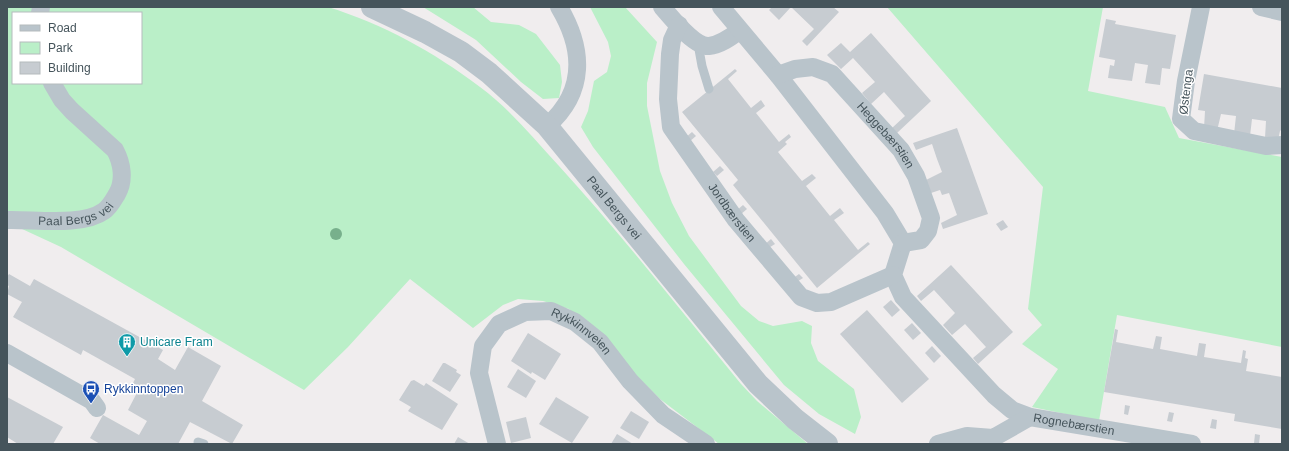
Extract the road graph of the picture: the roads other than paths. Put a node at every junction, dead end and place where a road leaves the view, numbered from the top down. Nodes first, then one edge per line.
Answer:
1 (372, 7) edge
2 (559, 7) edge
3 (662, 7) edge
4 (720, 7) edge
5 (1201, 7) edge
6 (1261, 7) edge
7 (1282, 12) edge
8 (679, 25) junction
9 (739, 31) junction
10 (698, 44) junction
11 (778, 76) junction
12 (53, 84) edge
13 (709, 89) dead end
14 (547, 126) junction
15 (1282, 145) edge
16 (7, 220) edge
17 (903, 243) junction
18 (893, 275) junction
19 (7, 353) edge
20 (99, 413) dead end
21 (1030, 417) junction
22 (496, 444) edge
23 (706, 444) edge
24 (827, 444) edge
25 (938, 444) edge
26 (1192, 444) edge

1 - 14 street, Paal Bergs vei
2 - 14 street
3 - 8 street
4 - 9 street
5 - 15 street, Østenga
6 - 7 street
8 - 10 street
8 - 18 street, Jordbærstien
9 - 10 street
9 - 11 street
10 - 13 lane
11 - 17 street
11 - 17 street, Heggebærstien
12 - 16 street, Paal Bergs vei
14 - 24 street, Paal Bergs vei
17 - 18 street
18 - 21 street
19 - 20 street
21 - 25 street, Rognebærstien
21 - 26 street, Rognebærstien
22 - 23 street, Rykkinnveien

